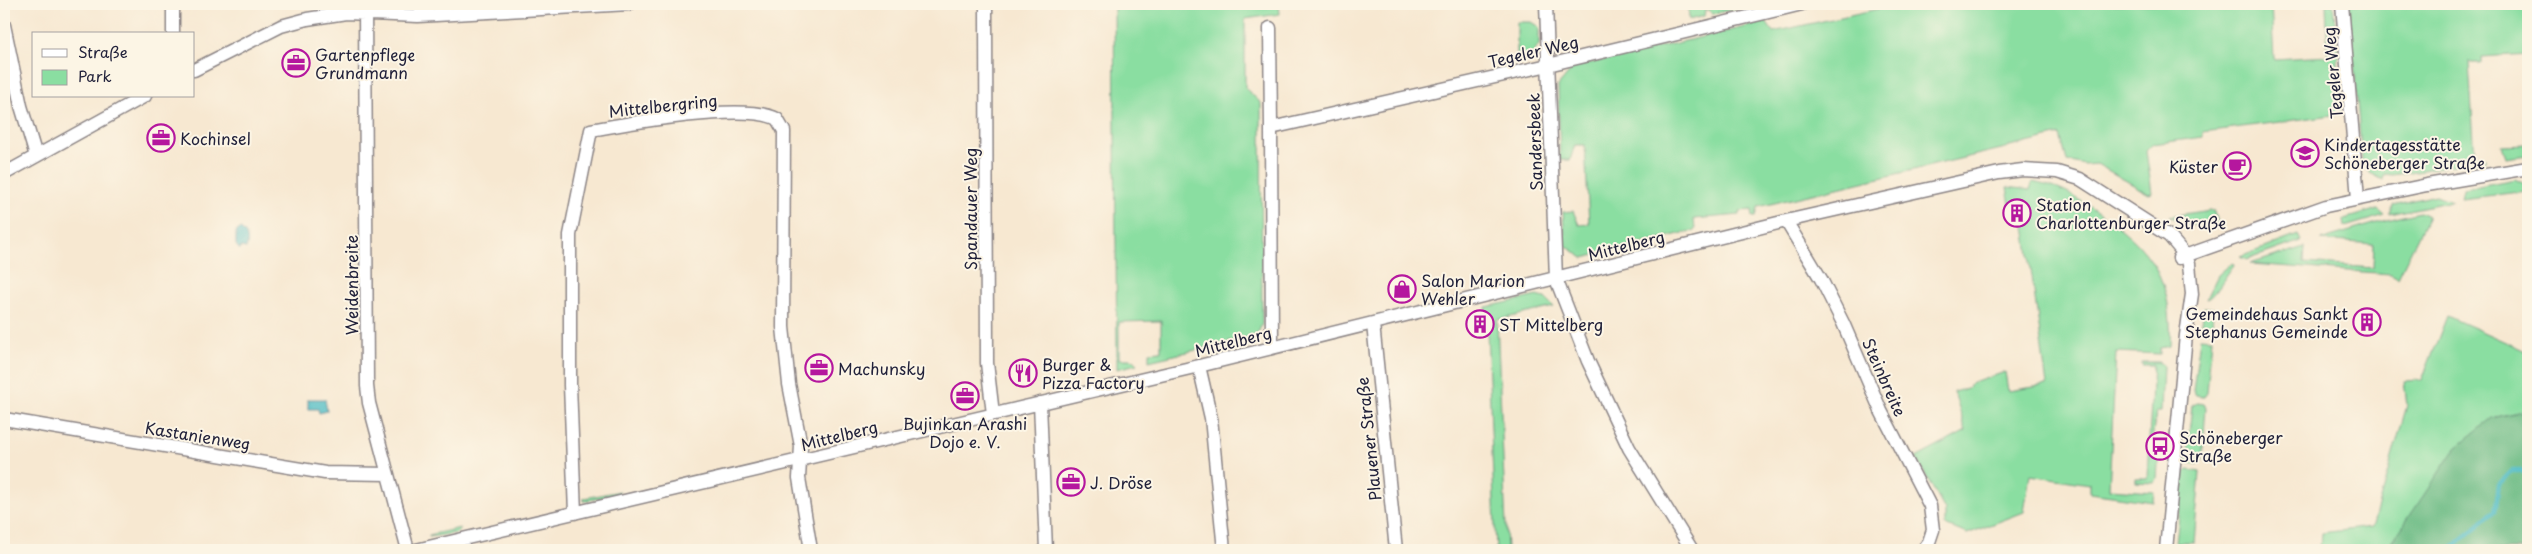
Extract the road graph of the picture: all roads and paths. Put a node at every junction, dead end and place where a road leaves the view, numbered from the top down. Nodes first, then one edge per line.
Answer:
1 (173, 4) edge
2 (629, 4) edge
3 (986, 4) edge
4 (1546, 4) edge
5 (1802, 4) edge
6 (2342, 4) edge
7 (365, 9) edge
8 (4, 25) edge
9 (1270, 28) dead end
10 (174, 32) edge
11 (1548, 65) junction
12 (195, 69) edge
13 (141, 98) edge
14 (1272, 128) junction
15 (36, 156) junction
16 (2528, 168) edge
17 (4, 174) edge
18 (2358, 199) junction
19 (1786, 221) junction
20 (2184, 261) junction
21 (1556, 279) junction
22 (1373, 324) junction
23 (1272, 348) junction
24 (1199, 366) junction
25 (1040, 403) junction
26 (993, 414) junction
27 (4, 419) edge
28 (800, 461) junction
29 (388, 474) junction
30 (575, 513) junction
31 (408, 550) edge
32 (416, 550) edge
33 (811, 550) edge
34 (1046, 550) edge
35 (1224, 550) edge
36 (1396, 550) edge
37 (1692, 550) edge
38 (1923, 550) edge
39 (2166, 550) edge

1 - 10 street
2 - 7 street
3 - 26 street, Spandauer Weg
4 - 11 street, Sandersbeek
5 - 11 street, Tegeler Weg
6 - 18 street, Tegeler Weg
7 - 12 street
7 - 29 street, Weidenbreite
8 - 15 street
9 - 14 street
11 - 14 street, Tegeler Weg
11 - 21 street, Sandersbeek
13 - 15 street
14 - 23 street
15 - 17 street
16 - 18 street
18 - 20 street
19 - 20 street, Mittelberg
19 - 21 street, Mittelberg
19 - 38 street, Steinbreite
20 - 39 street
21 - 22 street, Mittelberg
21 - 37 street
22 - 23 street, Mittelberg
22 - 36 street, Plauener Straße
23 - 24 street, Mittelberg
24 - 25 street, Mittelberg
24 - 35 street
25 - 26 street, Mittelberg
25 - 34 street
26 - 28 street, Mittelberg
27 - 29 street, Kastanienweg
28 - 30 street, Mittelberg
28 - 30 street, Mittelbergring
28 - 33 street
29 - 31 street, Weidenbreite
30 - 32 street, Mittelberg

